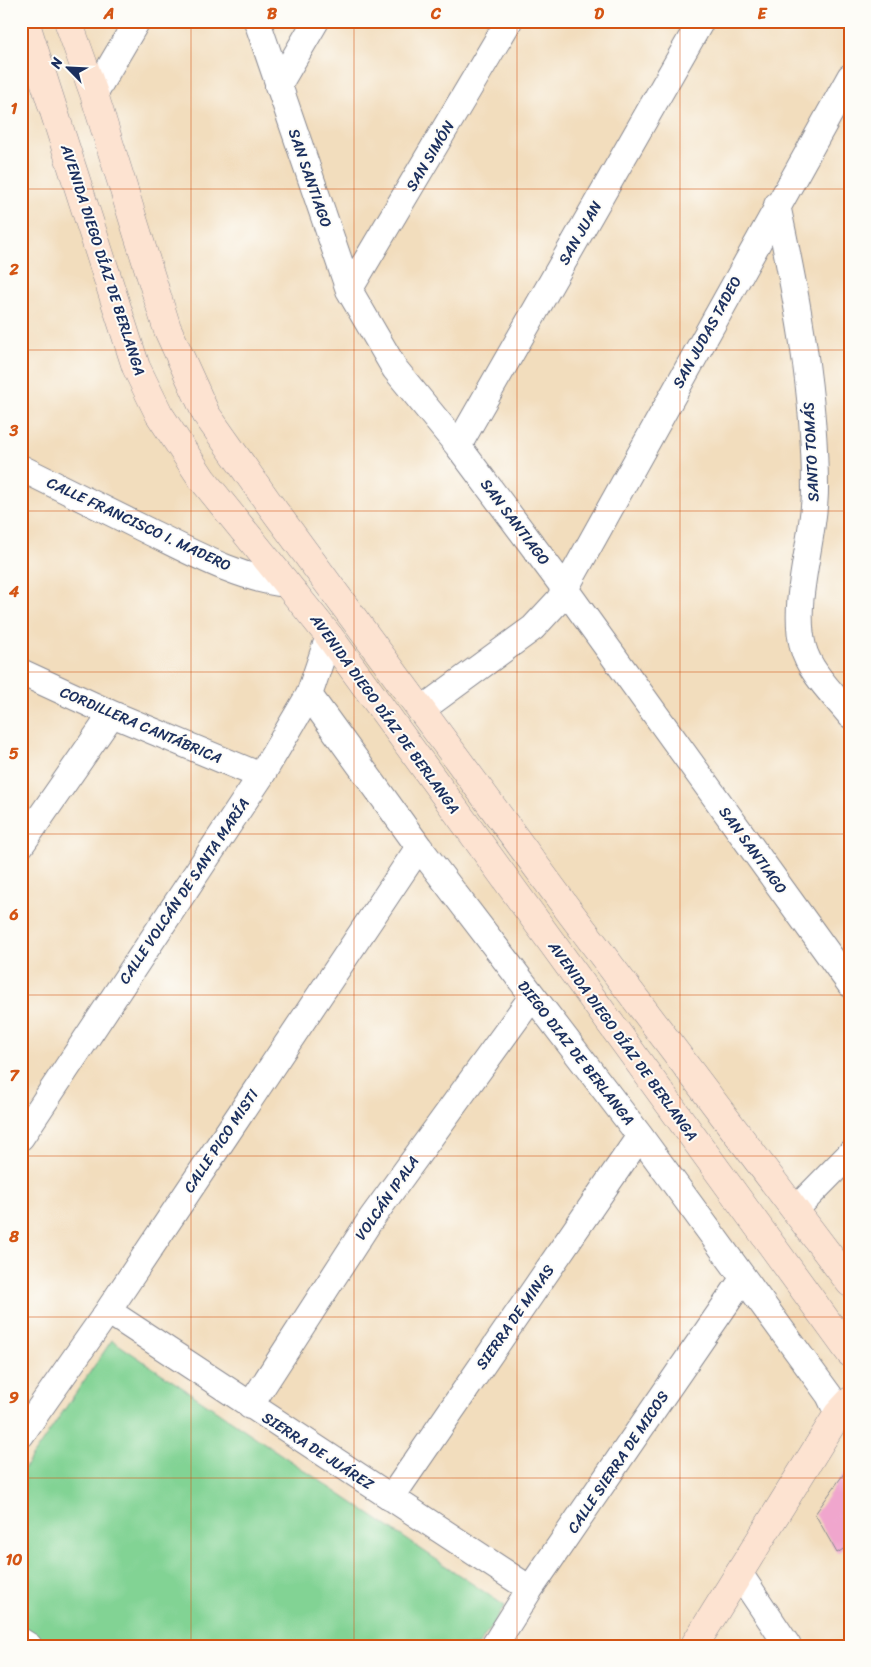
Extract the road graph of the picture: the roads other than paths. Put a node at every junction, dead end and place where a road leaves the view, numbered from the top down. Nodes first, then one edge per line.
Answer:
1 (25, 21) edge
2 (68, 21) edge
3 (137, 21) edge
4 (257, 21) edge
5 (316, 21) edge
6 (509, 21) edge
7 (701, 21) edge
8 (850, 77) edge
9 (278, 86) junction
10 (94, 94) junction
11 (777, 205) junction
12 (349, 290) junction
13 (458, 446) junction
14 (21, 468) edge
15 (287, 584) junction
16 (566, 589) junction
17 (329, 636) junction
18 (21, 672) edge
19 (309, 695) junction
20 (421, 710) junction
21 (112, 714) junction
22 (850, 715) edge
23 (261, 776) junction
24 (21, 845) edge
25 (419, 846) junction
26 (850, 984) edge
27 (532, 997) junction
28 (640, 1136) junction
29 (21, 1137) edge
30 (850, 1154) edge
31 (795, 1210) junction
32 (743, 1279) junction
33 (850, 1283) edge
34 (108, 1311) junction
35 (850, 1353) edge
36 (250, 1406) junction
37 (844, 1408) edge
38 (22, 1433) edge
39 (391, 1498) junction
40 (739, 1573) junction
41 (530, 1589) junction
42 (21, 1640) edge
43 (29, 1646) edge
44 (494, 1646) edge
45 (694, 1646) edge
46 (788, 1646) edge

1 - 15 main road, AVENIDA DIEGO DÍAZ DE BERLANGA
2 - 10 main road, AVENIDA DIEGO DÍAZ DE BERLANGA
3 - 10 street
4 - 9 street, SAN SANTIAGO
5 - 9 street
6 - 12 street, SAN SIMÓN
7 - 13 street, SAN JUAN
8 - 11 street, SAN JUDAS TADEO
9 - 12 street, SAN SANTIAGO
10 - 20 main road, AVENIDA DIEGO DÍAZ DE BERLANGA
11 - 16 street, SAN JUDAS TADEO
11 - 22 street, SANTO TOMÁS
12 - 13 street, SAN SANTIAGO
13 - 16 street, SAN SANTIAGO
14 - 15 street, CALLE FRANCISCO I. MADERO
15 - 17 main road, AVENIDA DIEGO DÍAZ DE BERLANGA
16 - 20 street, SAN JUDAS TADEO
16 - 26 street, SAN SANTIAGO
17 - 19 street, CALLE VOLCÁN DE SANTA MARÍA
17 - 35 main road, AVENIDA DIEGO DÍAZ DE BERLANGA
18 - 21 street, CORDILLERA CANTÁBRICA
19 - 23 street, CALLE VOLCÁN DE SANTA MARÍA
19 - 25 street, DIEGO DIAZ DE BERLANGA
20 - 31 main road, AVENIDA DIEGO DÍAZ DE BERLANGA
21 - 23 street, CORDILLERA CANTÁBRICA
21 - 24 street
23 - 29 street, CALLE VOLCÁN DE SANTA MARÍA
25 - 27 street, DIEGO DIAZ DE BERLANGA
25 - 34 street, CALLE PICO MISTI
27 - 28 street, DIEGO DIAZ DE BERLANGA
27 - 36 street, VOLCÁN IPALA
28 - 32 street, DIEGO DIAZ DE BERLANGA
28 - 39 street, SIERRA DE MINAS
30 - 31 street
31 - 33 main road, AVENIDA DIEGO DÍAZ DE BERLANGA
32 - 37 street, DIEGO DIAZ DE BERLANGA
32 - 41 street, CALLE SIERRA DE MICOS
34 - 36 street, SIERRA DE JUÁREZ
34 - 38 street, CALLE PICO MISTI
36 - 39 street, SIERRA DE JUÁREZ
37 - 40 main road
39 - 41 street, SIERRA DE JUÁREZ
40 - 45 main road
40 - 46 street
41 - 44 street, CALLE SIERRA DE MICOS
42 - 43 street

